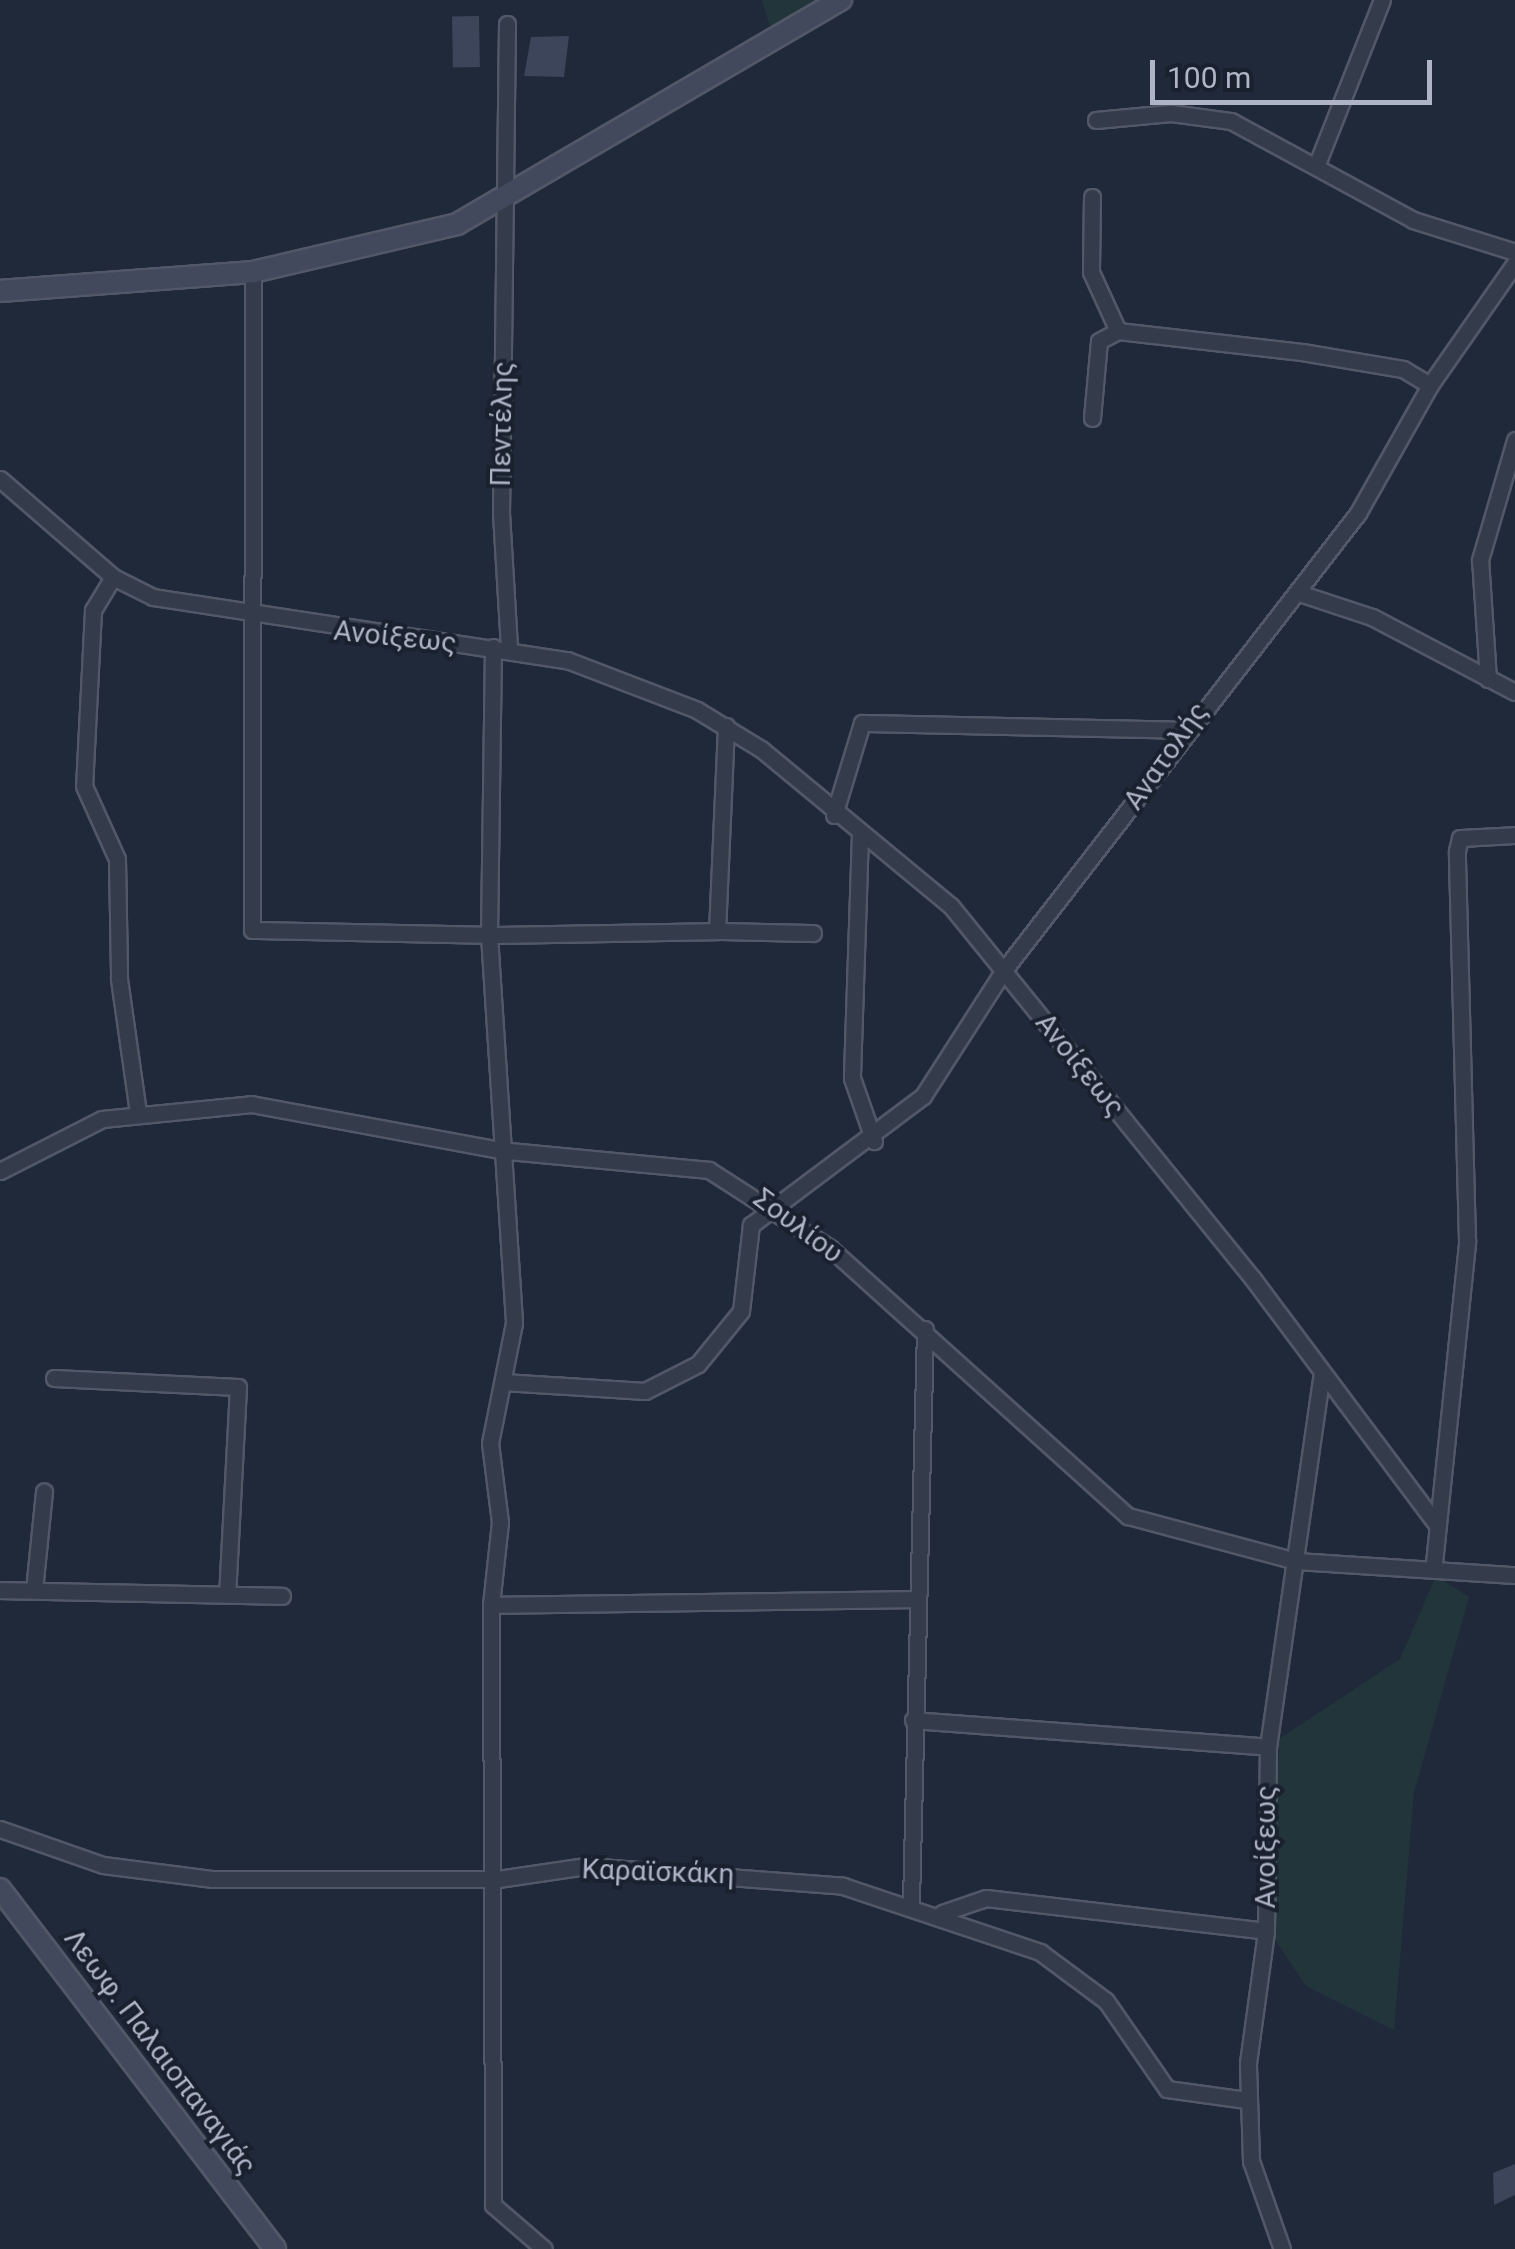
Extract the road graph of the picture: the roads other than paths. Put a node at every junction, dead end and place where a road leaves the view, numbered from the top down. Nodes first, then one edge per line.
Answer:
1 (841, 0) edge
2 (1382, 0) edge
3 (507, 24) dead end
4 (1096, 120) dead end
5 (1317, 164) junction
6 (1092, 198) dead end
7 (506, 200) junction
8 (1515, 252) edge
9 (1515, 263) edge
10 (253, 272) junction
11 (0, 291) edge
12 (1118, 331) junction
13 (1430, 385) junction
14 (1092, 418) dead end
15 (1515, 440) edge
16 (0, 479) edge
17 (112, 577) junction
18 (1299, 593) junction
19 (255, 618) junction
20 (501, 648) junction
21 (1488, 679) junction
22 (1515, 692) edge
23 (726, 726) junction
24 (1185, 730) junction
25 (834, 815) junction
26 (860, 834) junction
27 (1515, 835) edge
28 (717, 931) junction
29 (813, 933) dead end
30 (490, 935) junction
31 (1004, 970) junction
32 (138, 1113) junction
33 (874, 1141) junction
34 (498, 1150) junction
35 (0, 1171) edge
36 (772, 1203) junction
37 (925, 1329) junction
38 (1322, 1374) junction
39 (54, 1378) dead end
40 (503, 1382) junction
41 (44, 1492) dead end
42 (1436, 1524) junction
43 (1296, 1561) junction
44 (1434, 1563) junction
45 (1515, 1575) edge
46 (0, 1590) edge
47 (34, 1590) junction
48 (226, 1594) junction
49 (282, 1596) dead end
50 (913, 1599) junction
51 (491, 1605) junction
52 (913, 1720) junction
53 (1268, 1747) junction
54 (0, 1829) edge
55 (498, 1879) junction
56 (0, 1889) edge
57 (911, 1902) junction
58 (942, 1913) junction
59 (1266, 1931) junction
60 (1246, 2100) junction
61 (275, 2249) edge
62 (544, 2249) edge
63 (1282, 2249) edge

1 - 7 street
2 - 5 street
3 - 7 street, Πεντέλης
4 - 5 street
5 - 8 street
6 - 12 street
7 - 10 street
7 - 20 street, Πεντέλης
9 - 13 street, Ανατολής
10 - 11 street
10 - 19 street
12 - 13 street
12 - 14 street
13 - 18 street, Ανατολής
15 - 21 street
16 - 17 street, Ανοίξεως
17 - 19 street, Ανοίξεως
17 - 32 street
18 - 21 street
18 - 24 street, Ανατολής
19 - 20 street, Ανοίξεως
19 - 30 street
20 - 23 street, Ανοίξεως
20 - 30 street, Πεντέλης
21 - 22 street
23 - 25 street, Ανοίξεως
23 - 28 street
24 - 25 street
24 - 31 street, Ανατολής
25 - 26 street, Ανοίξεως
26 - 31 street, Ανοίξεως
26 - 33 street
27 - 42 street
28 - 29 street
28 - 30 street
30 - 34 street, Πεντέλης
31 - 33 street, Ανατολής
31 - 38 street, Ανοίξεως
32 - 34 street, Σουλίου
32 - 35 street, Σουλίου
33 - 36 street, Ανατολής
34 - 36 street, Σουλίου
34 - 40 street, Πεντέλης
36 - 37 street, Σουλίου
36 - 40 street
37 - 43 street, Σουλίου
37 - 50 street
38 - 42 street
38 - 43 street, Ανοίξεως
39 - 48 street
40 - 51 street, Πεντέλης
41 - 47 street
42 - 44 street
43 - 44 street, Σουλίου
43 - 53 street, Ανοίξεως
44 - 45 street, Σουλίου
46 - 47 street
47 - 48 street
48 - 49 street
50 - 51 street
50 - 52 street
51 - 55 street, Πεντέλης
52 - 53 street
52 - 57 street
53 - 59 street, Ανοίξεως
54 - 55 street, Καραϊσκάκη
55 - 57 street, Καραϊσκάκη
55 - 62 street, Πεντέλης
56 - 61 street, Λεωφ. Παλαιοπαναγιάς
57 - 58 street, Καραϊσκάκη
58 - 59 street
58 - 60 street, Καραϊσκάκη
59 - 60 street, Ανοίξεως
60 - 63 street, Ανοίξεως

